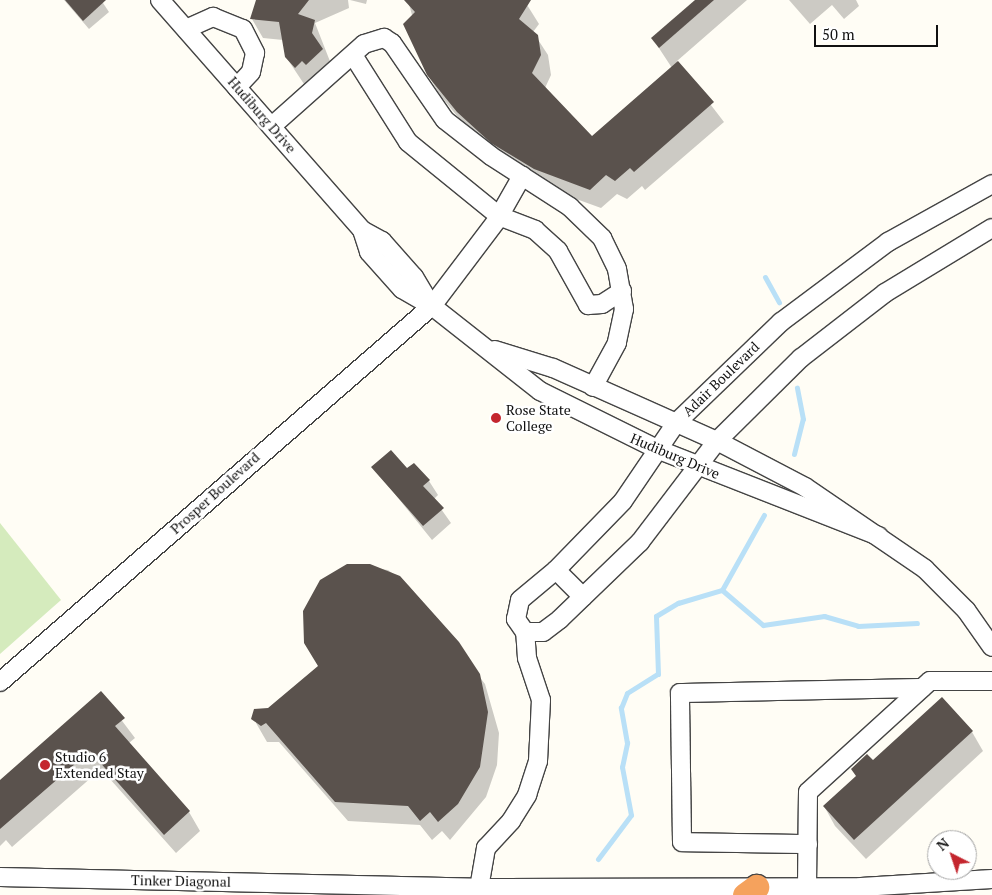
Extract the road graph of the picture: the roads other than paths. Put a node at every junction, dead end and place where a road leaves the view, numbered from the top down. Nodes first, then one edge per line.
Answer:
1 (160, 0) edge
2 (186, 29) junction
3 (353, 54) junction
4 (237, 87) junction
5 (272, 126) junction
6 (522, 176) junction
7 (992, 184) edge
8 (499, 216) junction
9 (992, 228) edge
10 (622, 291) junction
11 (432, 306) junction
12 (487, 347) junction
13 (593, 387) junction
14 (676, 423) junction
15 (716, 441) junction
16 (659, 450) junction
17 (698, 466) junction
18 (879, 536) junction
19 (556, 570) junction
20 (583, 597) junction
21 (525, 632) junction
22 (992, 647) edge
23 (992, 680) edge
24 (0, 682) edge
25 (922, 688) junction
26 (808, 844) junction
27 (0, 877) edge
28 (992, 879) edge
29 (807, 887) junction
30 (479, 888) junction
31 (751, 891) edge

1 - 2 street, Hudiburg Drive
2 - 4 street, Hudiburg Drive
2 - 4 street
3 - 5 street
3 - 6 street
3 - 8 street
4 - 5 street, Hudiburg Drive
5 - 11 street, Hudiburg Drive
6 - 8 street, Prosper Boulevard
6 - 10 street
7 - 14 street, Adair Boulevard
8 - 10 street
8 - 11 street, Prosper Boulevard
9 - 15 street
10 - 13 street
11 - 12 street, Hudiburg Drive
11 - 24 street, Prosper Boulevard
12 - 13 street, Hudiburg Drive
12 - 16 street, Hudiburg Drive
13 - 14 street, Hudiburg Drive
14 - 15 street, Hudiburg Drive
14 - 16 street, Adair Boulevard
15 - 17 street
15 - 18 street, Hudiburg Drive
16 - 17 street, Hudiburg Drive
16 - 19 street, Adair Boulevard
17 - 18 street, Hudiburg Drive
17 - 20 street
18 - 22 street, Hudiburg Drive
19 - 20 street
19 - 21 street, Adair Boulevard
20 - 21 street
21 - 30 street, Adair Boulevard
23 - 25 street
25 - 26 street
25 - 26 street
26 - 29 street
27 - 30 street, Tinker Diagonal
28 - 29 street, Tinker Diagonal
29 - 31 street, Tinker Diagonal
30 - 31 street, Tinker Diagonal

